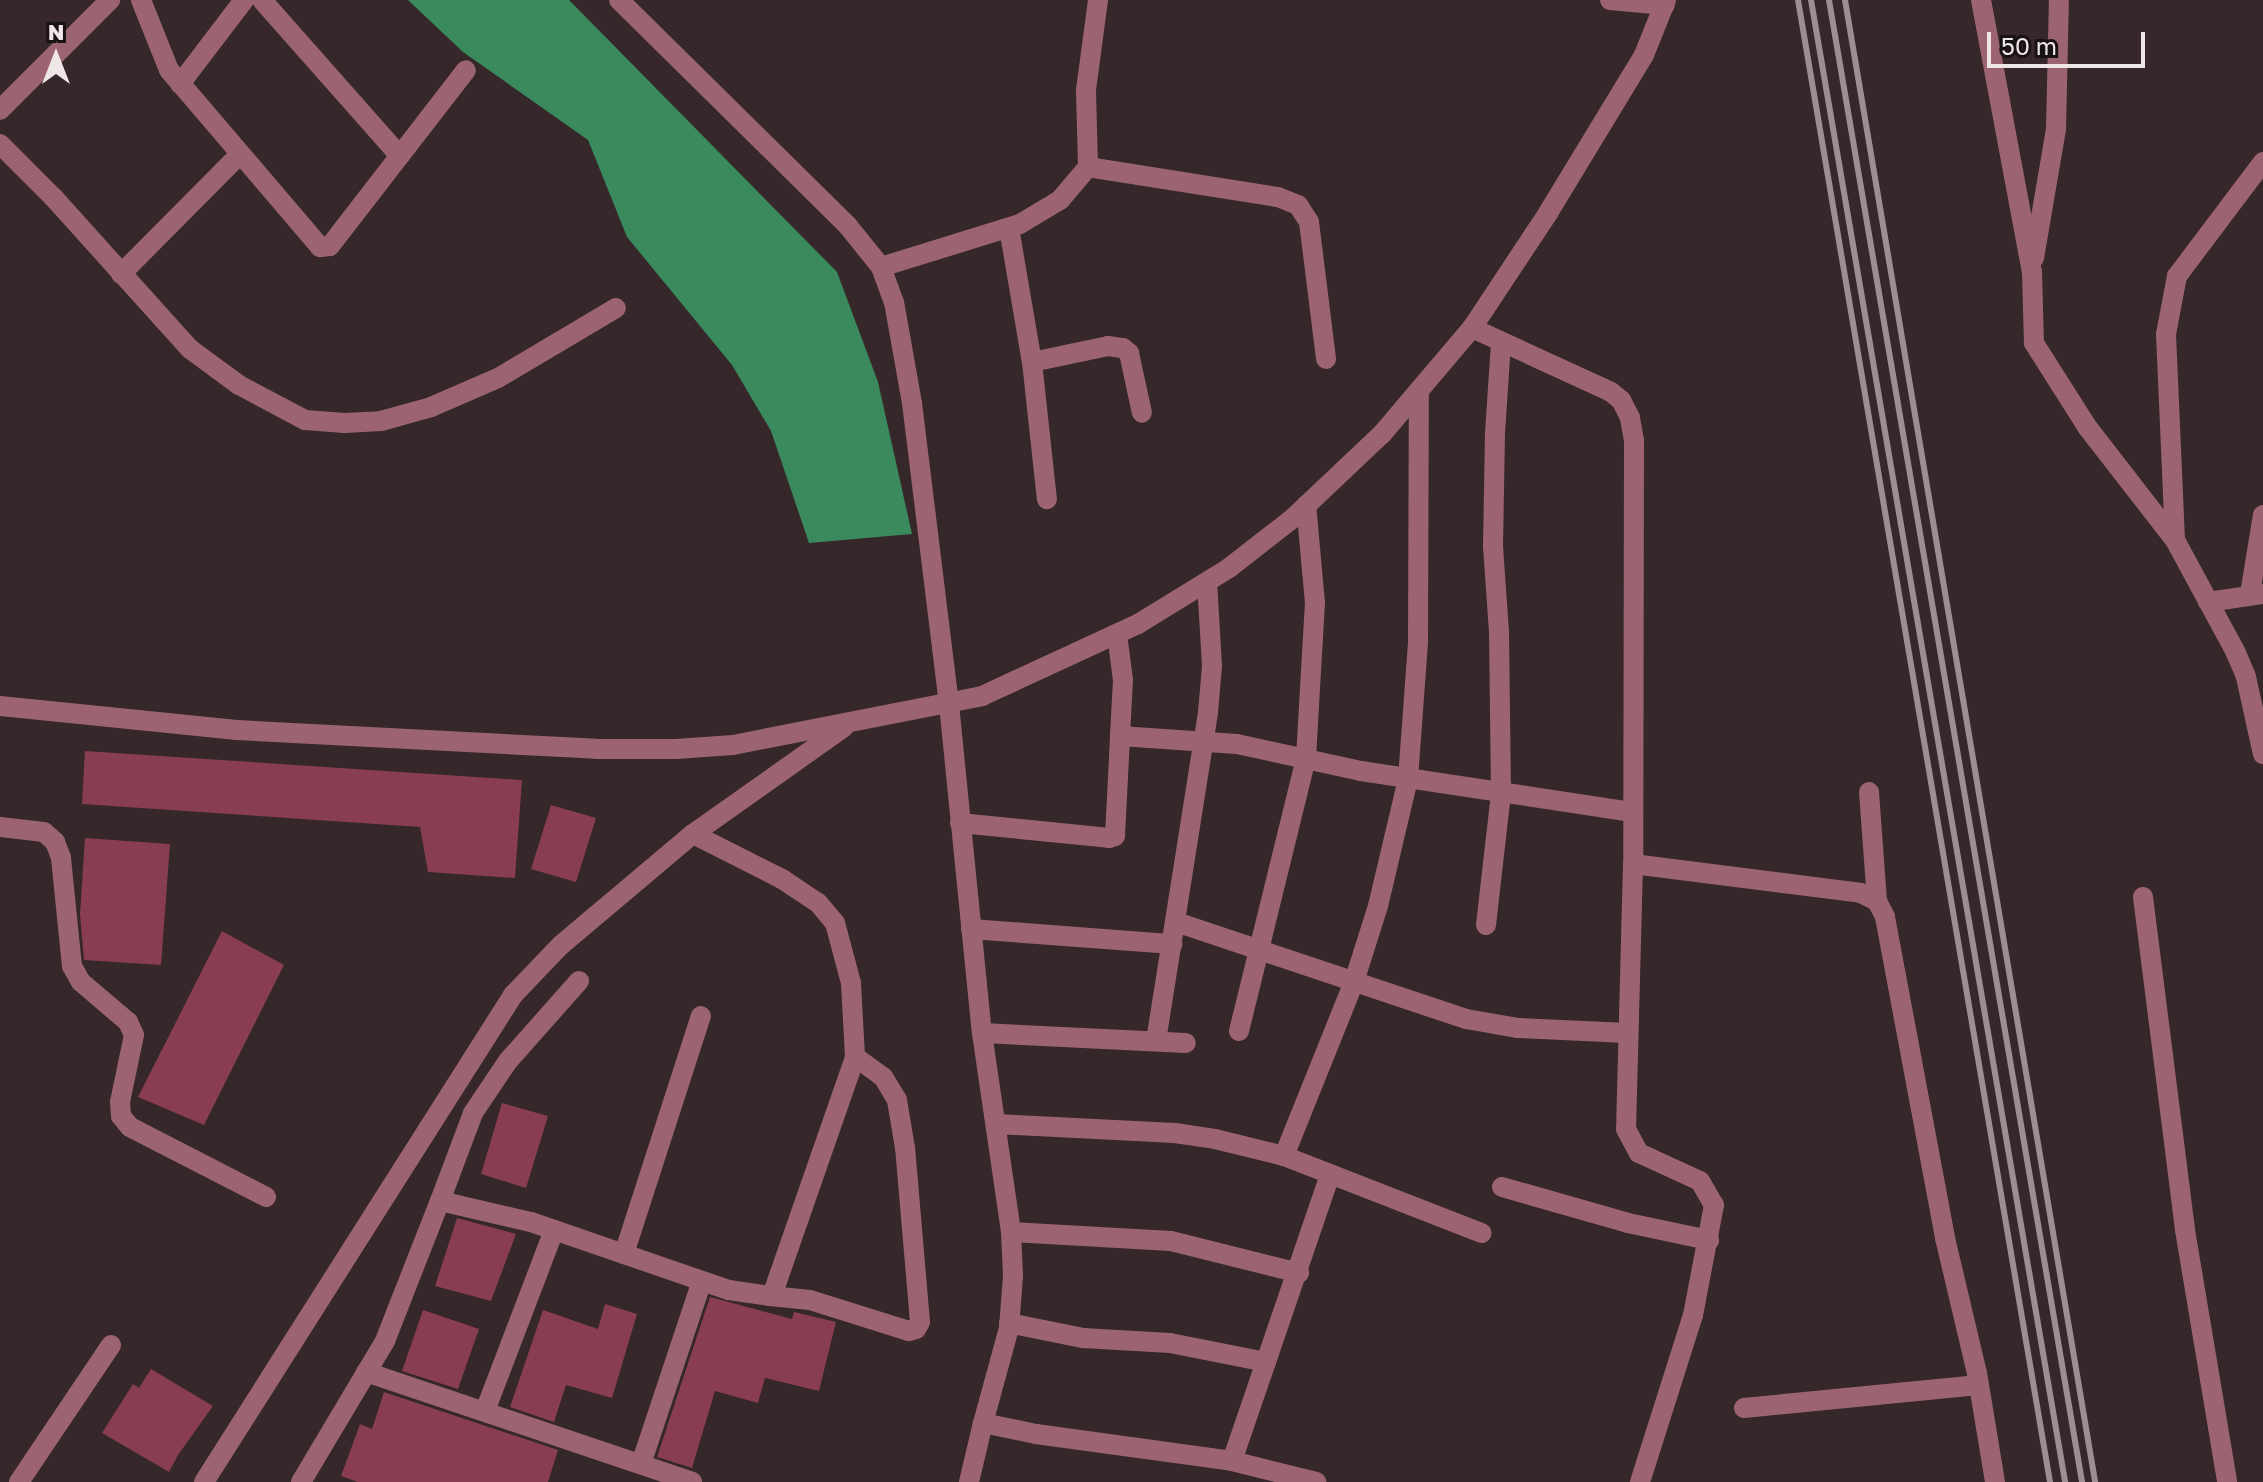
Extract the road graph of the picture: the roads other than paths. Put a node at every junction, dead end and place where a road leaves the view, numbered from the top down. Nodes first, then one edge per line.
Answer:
1 (110, 0) edge
2 (141, 0) edge
3 (244, 0) edge
4 (262, 0) edge
5 (619, 0) edge
6 (1098, 0) edge
7 (1610, 0) edge
8 (1981, 0) edge
9 (2059, 0) edge
10 (1665, 2) edge
11 (466, 70) dead end
12 (180, 84) junction
13 (0, 110) edge
14 (0, 144) edge
15 (239, 155) junction
16 (400, 156) junction
17 (2263, 162) edge
18 (1088, 167) junction
19 (1009, 228) junction
20 (881, 267) junction
21 (2032, 272) junction
22 (121, 274) junction
23 (616, 308) dead end
24 (1472, 328) junction
25 (1501, 343) junction
26 (1326, 359) dead end
27 (1032, 362) junction
28 (1419, 391) junction
29 (1142, 413) dead end
30 (1047, 499) dead end
31 (1306, 505) junction
32 (2263, 515) edge
33 (2175, 540) junction
34 (1207, 582) junction
35 (2256, 594) edge
36 (2208, 602) junction
37 (1117, 634) junction
38 (949, 704) junction
39 (0, 706) edge
40 (849, 724) junction
41 (1120, 736) junction
42 (1204, 740) junction
43 (2263, 754) edge
44 (1306, 758) junction
45 (1408, 779) junction
46 (1869, 792) dead end
47 (1501, 794) junction
48 (1631, 812) junction
49 (960, 823) junction
50 (0, 827) edge
51 (693, 834) junction
52 (1633, 864) junction
53 (2143, 897) dead end
54 (1877, 901) junction
55 (1176, 922) junction
56 (1486, 925) dead end
57 (971, 929) junction
58 (1172, 944) junction
59 (1260, 951) junction
60 (579, 981) dead end
61 (1354, 982) junction
62 (701, 1016) dead end
63 (1239, 1031) dead end
64 (982, 1033) junction
65 (1627, 1033) junction
66 (1156, 1041) junction
67 (1186, 1043) dead end
68 (855, 1057) junction
69 (996, 1124) junction
70 (1284, 1156) junction
71 (1330, 1174) junction
72 (1502, 1187) dead end
73 (266, 1197) dead end
74 (440, 1201) junction
75 (554, 1230) junction
76 (1011, 1232) junction
77 (1481, 1233) dead end
78 (1709, 1240) junction
79 (624, 1254) junction
80 (1299, 1273) junction
81 (702, 1281) junction
82 (770, 1296) junction
83 (1009, 1323) junction
84 (111, 1345) dead end
85 (1266, 1362) junction
86 (366, 1372) junction
87 (1979, 1385) junction
88 (1744, 1408) dead end
89 (485, 1411) junction
90 (983, 1423) junction
91 (1232, 1461) junction
92 (641, 1464) junction
93 (19, 1482) edge
94 (204, 1482) edge
95 (301, 1482) edge
96 (692, 1482) edge
97 (969, 1482) edge
98 (1316, 1482) edge
99 (1640, 1482) edge
100 (1995, 1482) edge
101 (2227, 1482) edge

1 - 13 street
2 - 12 street
3 - 12 street
4 - 16 street
5 - 20 street
6 - 18 street
7 - 10 street
8 - 21 street
9 - 21 street
10 - 24 street
11 - 16 street
12 - 15 street
14 - 22 street
15 - 16 street
15 - 22 street
17 - 33 street
18 - 19 street
18 - 26 street
19 - 20 street
19 - 27 street
20 - 38 street
21 - 33 street
22 - 23 street
24 - 25 street
24 - 28 street
25 - 47 street
25 - 48 street
27 - 29 street
27 - 30 street
28 - 31 street
28 - 45 street
31 - 34 street
31 - 44 street
32 - 35 street
33 - 36 street
34 - 37 street
34 - 42 street
35 - 36 street
36 - 43 street
37 - 38 street
37 - 41 street
38 - 40 street
38 - 49 street
39 - 40 street
40 - 51 street
41 - 42 street
41 - 49 street
42 - 44 street
42 - 55 street
44 - 45 street
44 - 59 street
45 - 47 street
45 - 61 street
46 - 54 street
47 - 48 street
47 - 56 street
48 - 52 street
49 - 57 street
50 - 73 street
51 - 68 street
51 - 94 street
52 - 54 street
52 - 65 street
53 - 101 street
54 - 87 street
55 - 58 street
55 - 59 street
57 - 58 street
57 - 64 street
58 - 66 street
59 - 61 street
59 - 63 street
60 - 74 street
61 - 65 street
61 - 70 street
62 - 79 street
64 - 66 street
64 - 69 street
65 - 78 street
66 - 67 street
68 - 82 street
68 - 82 street
69 - 70 street
69 - 76 street
70 - 71 street
71 - 77 street
71 - 80 street
72 - 78 street
74 - 75 street
74 - 86 street
75 - 79 street
75 - 89 street
76 - 80 street
76 - 83 street
78 - 99 street
79 - 81 street
80 - 85 street
81 - 82 street
81 - 92 street
83 - 85 street
83 - 90 street
84 - 93 street
85 - 91 street
86 - 89 street
86 - 95 street
87 - 88 street
87 - 100 street
89 - 92 street
90 - 91 street
90 - 97 street
91 - 98 street
92 - 96 street

